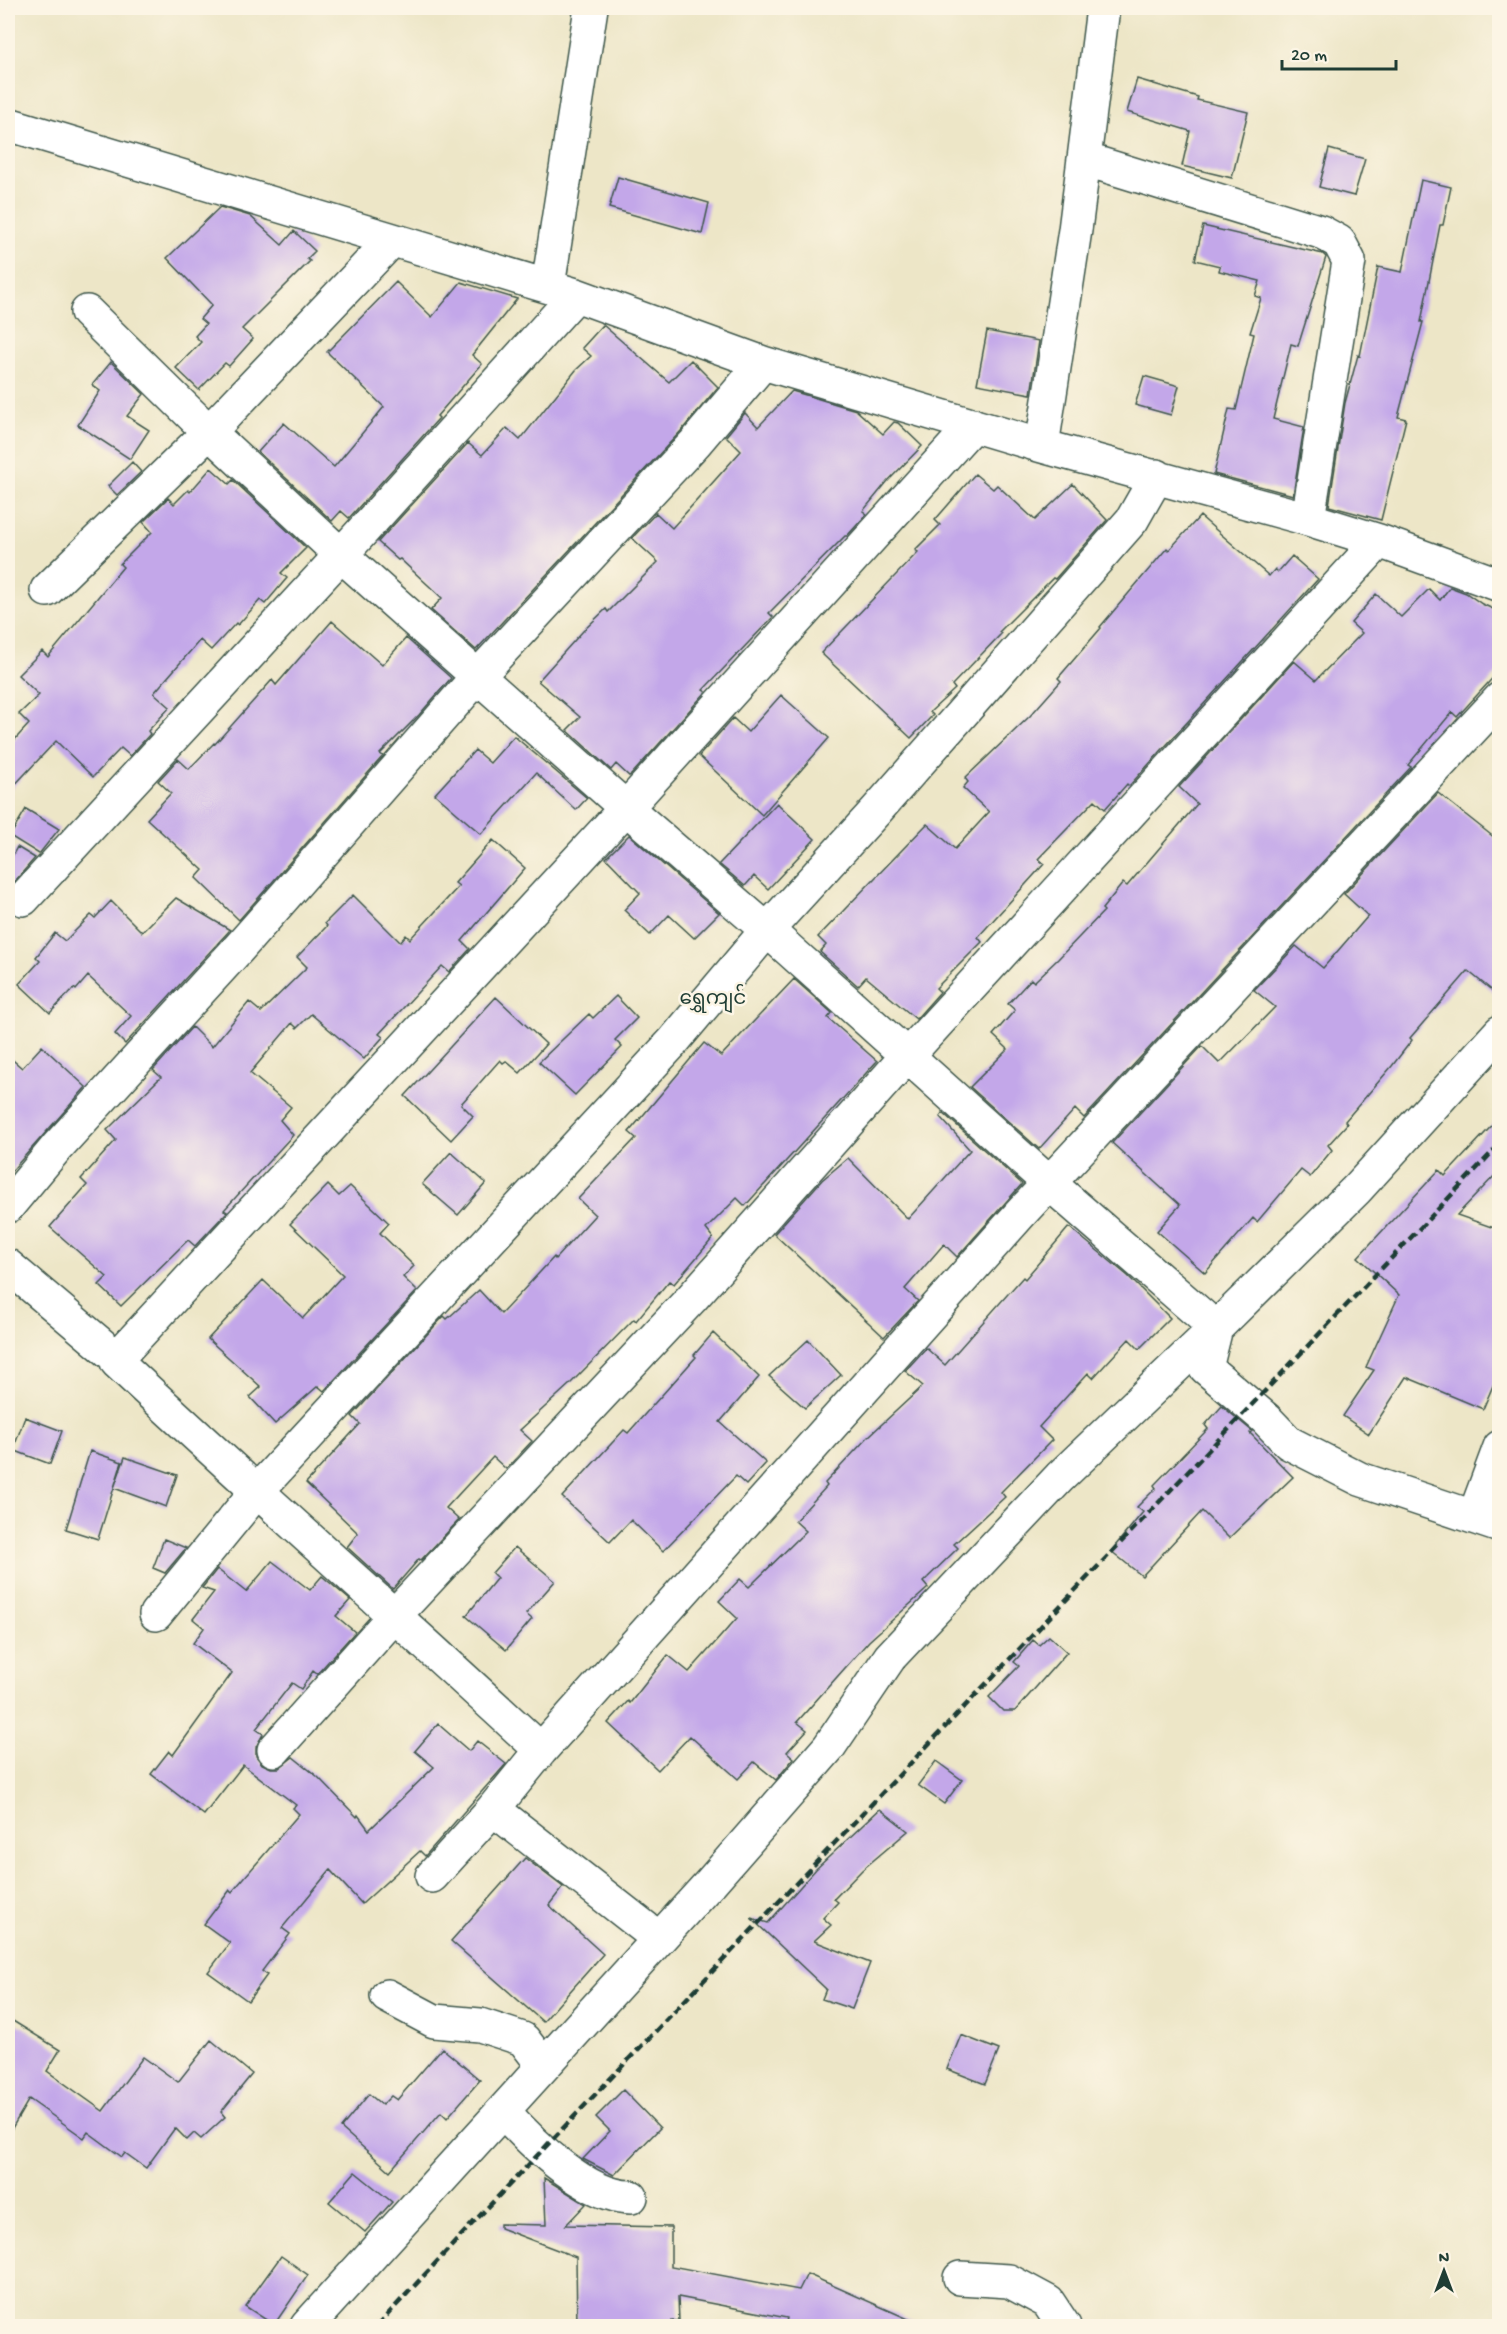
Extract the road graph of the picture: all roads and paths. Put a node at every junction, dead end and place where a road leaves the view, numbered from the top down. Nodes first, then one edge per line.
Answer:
1 (591, 8) edge
2 (1103, 8) edge
3 (8, 124) edge
4 (1084, 159) junction
5 (392, 240) junction
6 (562, 290) junction
7 (87, 312) dead end
8 (763, 363) junction
9 (973, 425) junction
10 (209, 432) junction
11 (1042, 446) junction
12 (1157, 476) junction
13 (1308, 519) junction
14 (1379, 541) junction
15 (341, 555) junction
16 (1500, 585) edge
17 (47, 590) dead end
18 (479, 675) junction
19 (1500, 699) edge
20 (626, 808) junction
21 (23, 899) dead end
22 (767, 930) junction
23 (1500, 1032) edge
24 (908, 1055) junction
25 (1049, 1183) junction
26 (8, 1206) edge
27 (8, 1266) edge
28 (1216, 1328) junction
29 (117, 1358) junction
30 (1500, 1447) edge
31 (256, 1492) junction
32 (1487, 1521) edge
33 (156, 1614) dead end
34 (395, 1615) junction
35 (274, 1750) dead end
36 (541, 1750) junction
37 (493, 1809) junction
38 (432, 1876) dead end
39 (658, 1938) junction
40 (387, 1996) dead end
41 (543, 2065) junction
42 (503, 2111) junction
43 (631, 2197) dead end
44 (960, 2278) dead end
45 (307, 2326) edge
46 (1064, 2326) edge

1 - 6 street
2 - 4 street
3 - 5 street
4 - 11 street
4 - 13 street
5 - 6 street
5 - 10 street
6 - 8 street
6 - 15 street
7 - 10 street
8 - 9 street
8 - 18 street
9 - 11 street
9 - 20 street
10 - 15 street
10 - 17 street
11 - 12 street
12 - 13 street
12 - 22 street
13 - 14 street
14 - 16 street
14 - 24 street
15 - 18 street
15 - 21 street
18 - 20 street
18 - 26 street
19 - 25 street
20 - 22 street
20 - 29 street
22 - 24 street
22 - 31 street
23 - 28 street
24 - 25 street
24 - 34 street
25 - 28 street
25 - 36 street
27 - 29 street
28 - 32 street
28 - 39 street
29 - 31 street
30 - 32 street
31 - 33 street
31 - 34 street
34 - 35 street
34 - 36 street
36 - 37 street
37 - 38 street
37 - 39 street
39 - 41 street
40 - 41 street
41 - 42 street
42 - 43 street
42 - 45 street
44 - 46 street

